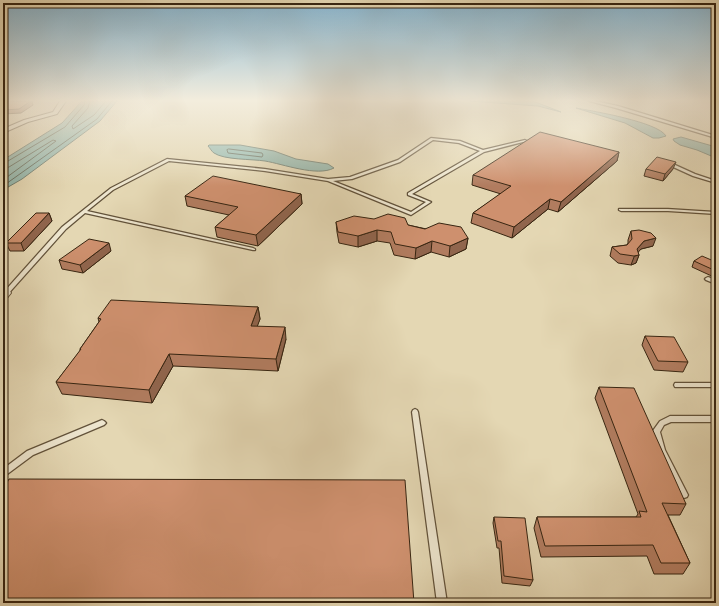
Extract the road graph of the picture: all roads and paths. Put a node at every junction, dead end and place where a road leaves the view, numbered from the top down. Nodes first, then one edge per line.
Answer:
1 (691, 129) edge
2 (716, 137) edge
3 (525, 141) edge
4 (482, 151) junction
5 (672, 165) edge
6 (328, 180) junction
7 (716, 182) edge
8 (621, 210) dead end
9 (84, 212) junction
10 (716, 213) edge
11 (253, 249) dead end
12 (708, 279) dead end
13 (716, 282) edge
14 (4, 294) edge
15 (677, 385) dead end
16 (716, 385) edge
17 (415, 412) dead end
18 (716, 419) edge
19 (102, 423) dead end
20 (3, 473) edge
21 (684, 495) edge
22 (442, 603) edge

1 - 2 lane
3 - 4 lane
4 - 6 lane
4 - 6 lane
5 - 7 lane
6 - 9 lane
8 - 10 lane
9 - 11 lane
9 - 14 lane
12 - 13 lane
15 - 16 lane
17 - 22 lane
18 - 21 lane
19 - 20 lane

